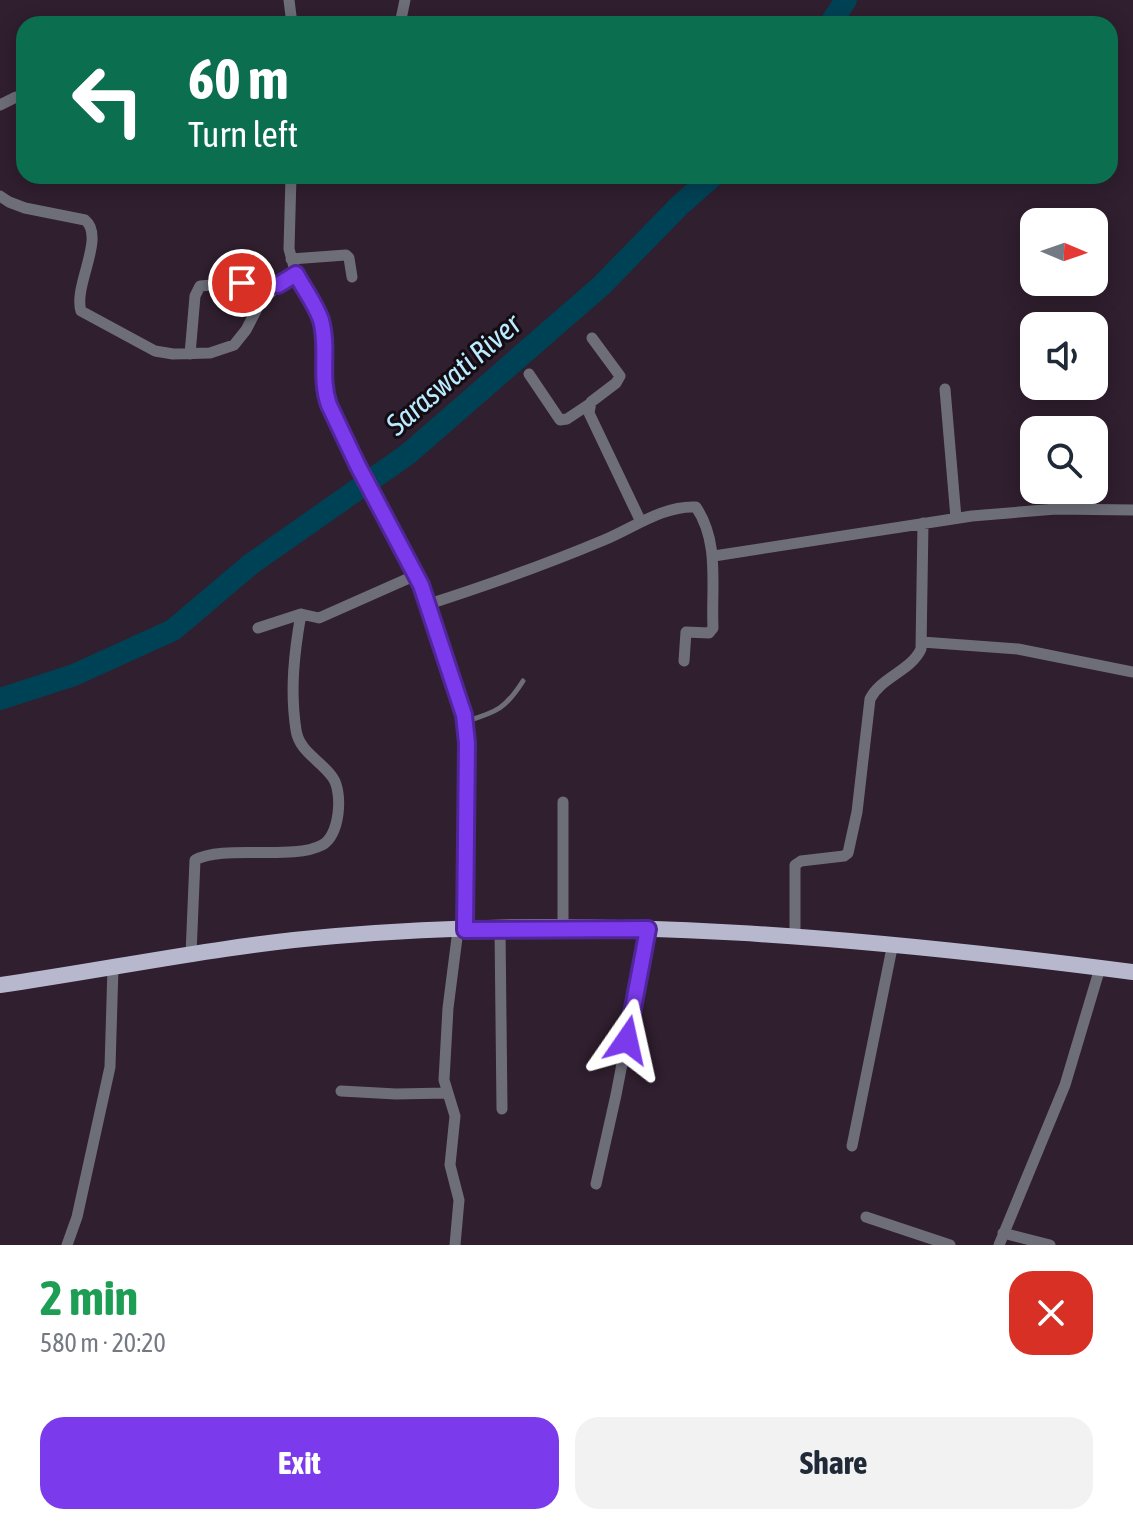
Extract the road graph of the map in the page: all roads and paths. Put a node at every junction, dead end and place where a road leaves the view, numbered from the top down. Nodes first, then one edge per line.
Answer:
1 (291, 184) edge
2 (0, 196) edge
3 (291, 259) junction
4 (296, 274) junction
5 (352, 277) dead end
6 (278, 285) junction
7 (592, 338) dead end
8 (190, 354) junction
9 (529, 374) dead end
10 (945, 389) dead end
11 (591, 402) junction
12 (1133, 510) edge
13 (956, 518) junction
14 (641, 522) junction
15 (923, 523) junction
16 (714, 556) junction
17 (416, 575) junction
18 (429, 604) junction
19 (301, 614) junction
20 (258, 628) dead end
21 (922, 642) junction
22 (684, 661) dead end
23 (1133, 672) edge
24 (523, 681) dead end
25 (466, 721) junction
26 (563, 802) dead end
27 (563, 928) junction
28 (500, 929) junction
29 (648, 929) junction
30 (461, 930) junction
31 (795, 935) junction
32 (893, 943) junction
33 (191, 954) junction
34 (113, 967) junction
35 (1100, 968) junction
36 (1133, 972) edge
37 (0, 985) edge
38 (341, 1091) dead end
39 (447, 1093) junction
40 (502, 1109) dead end
41 (852, 1146) dead end
42 (596, 1184) dead end
43 (866, 1217) dead end
44 (1001, 1239) edge
45 (70, 1244) edge
46 (455, 1245) edge
47 (950, 1245) edge
48 (1050, 1245) edge

1 - 3 street
2 - 8 street
3 - 4 street
3 - 5 street
4 - 6 street
4 - 17 street
6 - 8 street
6 - 8 street
7 - 11 street
9 - 11 street
10 - 13 street
11 - 14 street
12 - 13 street
13 - 15 street
14 - 16 street
14 - 18 street
15 - 16 street
15 - 21 street
16 - 22 street
17 - 18 street
17 - 19 street
18 - 25 street
19 - 20 street
19 - 33 street
21 - 23 street
21 - 31 street
24 - 25 lane
25 - 30 street
26 - 27 street
27 - 28 main road
27 - 29 main road
28 - 30 main road
28 - 40 street
29 - 31 main road
29 - 42 street
30 - 33 main road
30 - 39 street
31 - 32 main road
32 - 35 main road
32 - 41 street
33 - 34 main road
34 - 37 main road
34 - 45 street
35 - 36 main road
35 - 44 street
38 - 39 street
39 - 46 street
43 - 47 street
44 - 48 street

